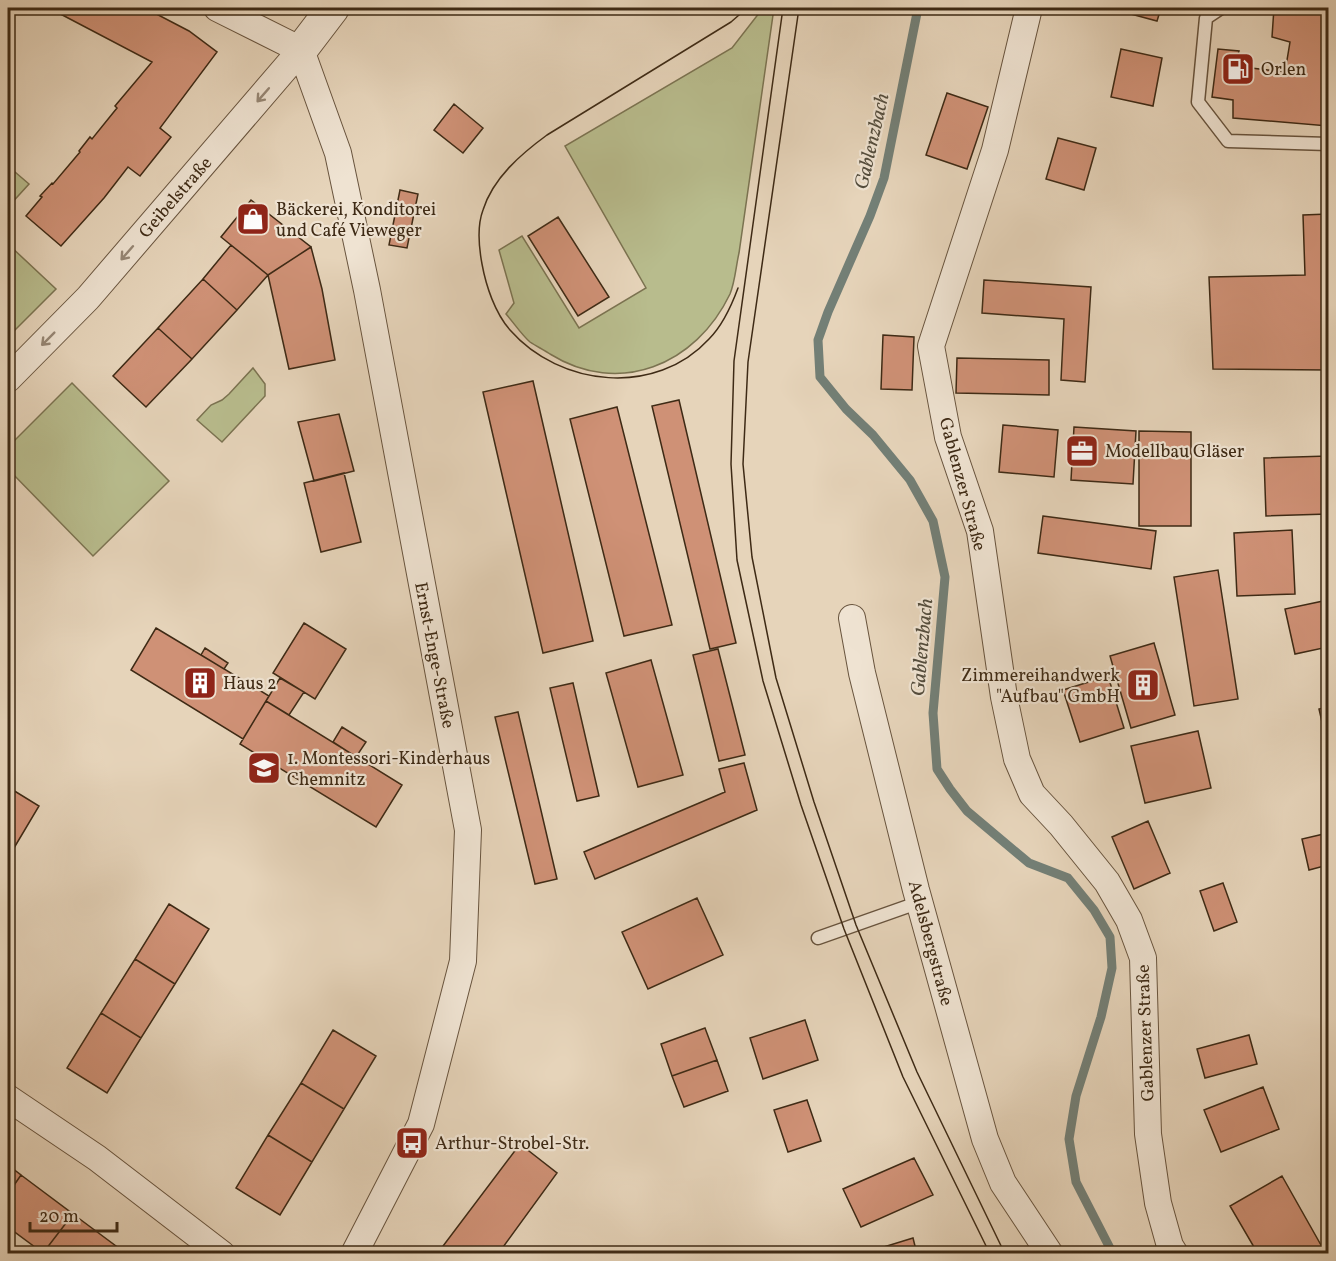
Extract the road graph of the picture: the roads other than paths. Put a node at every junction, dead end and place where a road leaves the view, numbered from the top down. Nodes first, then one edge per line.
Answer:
1 (217, 8) edge
2 (333, 8) edge
3 (1029, 8) edge
4 (1221, 8) edge
5 (301, 50) junction
6 (1329, 144) edge
7 (8, 379) edge
8 (852, 618) dead end
9 (920, 903) junction
10 (818, 938) dead end
11 (8, 1098) edge
12 (357, 1252) edge
13 (222, 1254) edge
14 (1050, 1254) edge
15 (1175, 1254) edge

1 - 5 street
2 - 5 street, Geibelstraße
3 - 15 street, Gablenzer Straße
4 - 6 lane
5 -> 7 street, Geibelstraße
5 - 12 street, Ernst-Enge-Straße
8 - 9 street, Adelsbergstraße
9 - 10 lane
9 - 14 street, Adelsbergstraße
11 - 13 street

